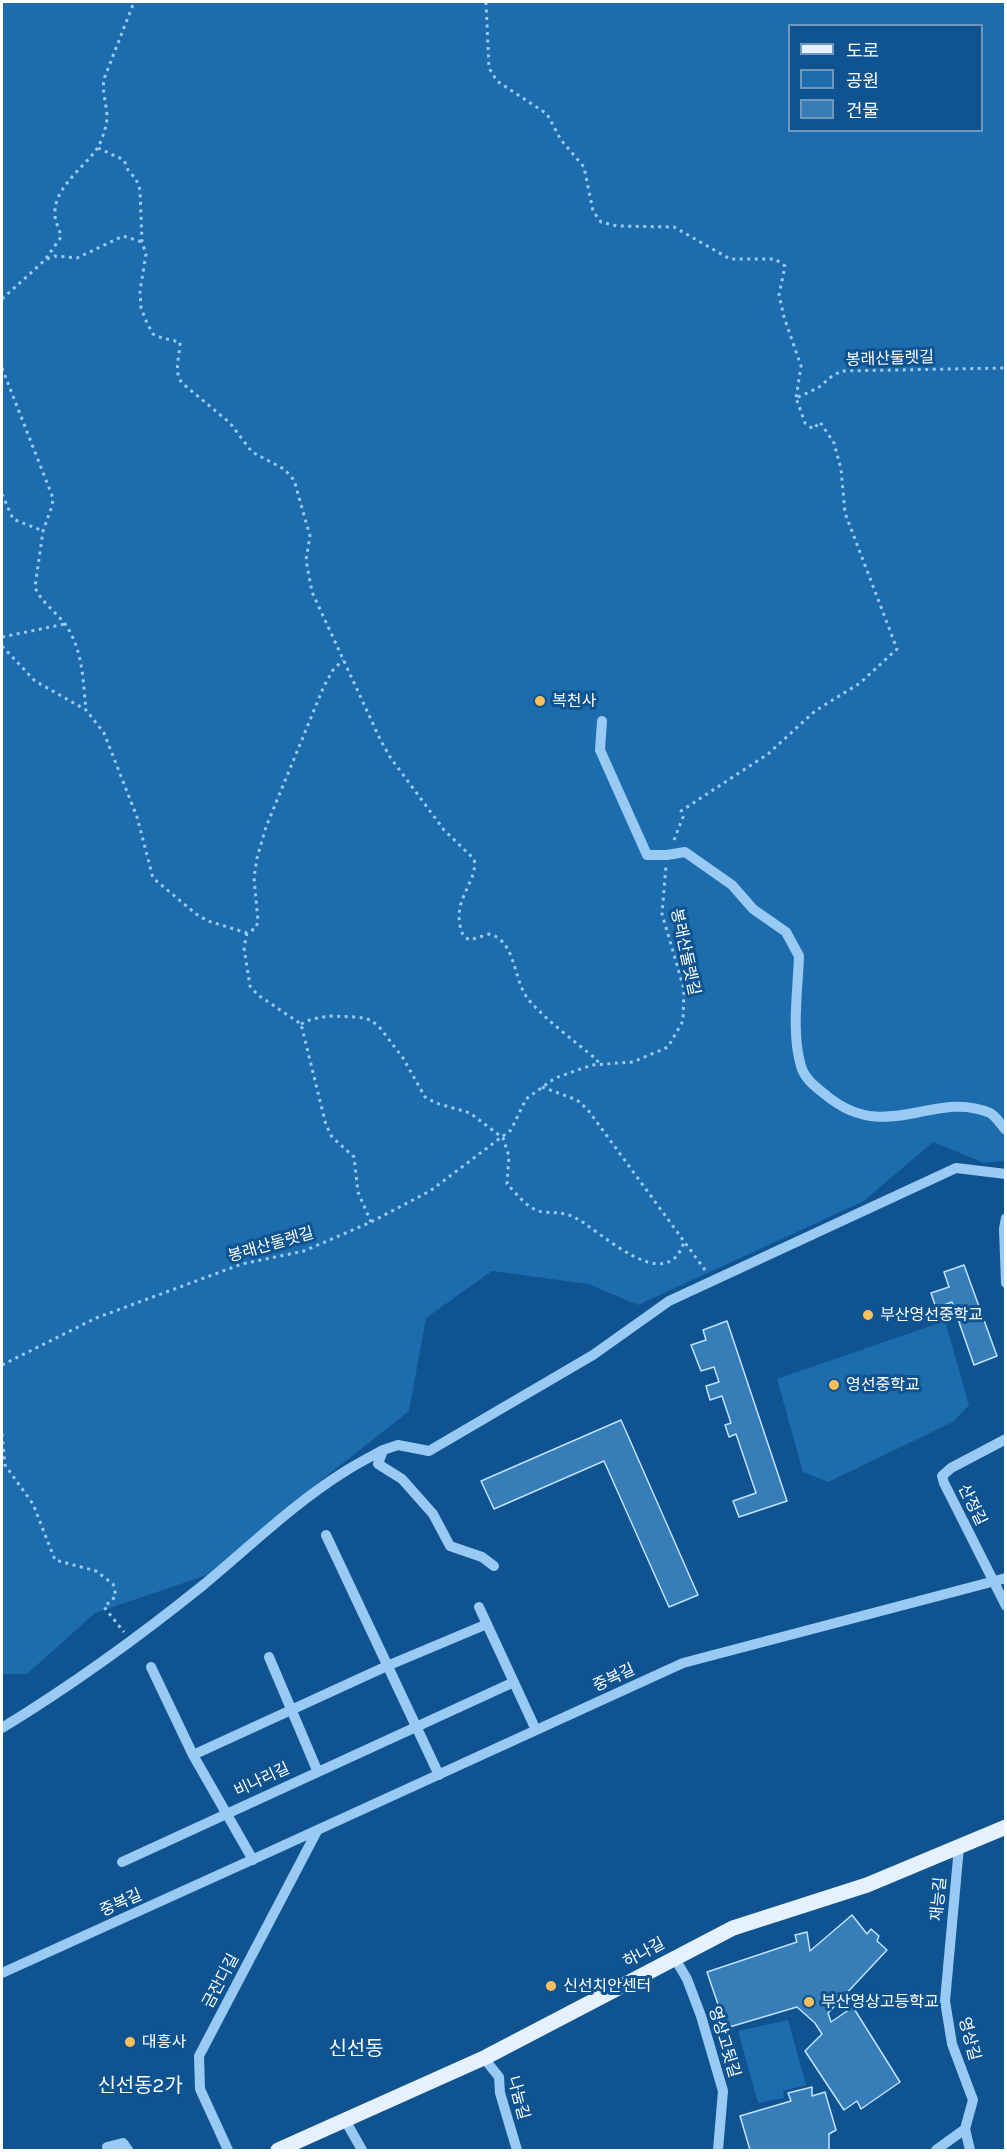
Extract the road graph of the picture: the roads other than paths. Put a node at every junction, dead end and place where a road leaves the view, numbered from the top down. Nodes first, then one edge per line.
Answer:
1 (602, 721) dead end
2 (1005, 1130) edge
3 (1005, 1174) edge
4 (1005, 1218) edge
5 (1005, 1283) edge
6 (1005, 1439) edge
7 (383, 1450) junction
8 (326, 1535) dead end
9 (494, 1566) dead end
10 (1005, 1578) edge
11 (992, 1581) junction
12 (1005, 1606) edge
13 (479, 1607) dead end
14 (487, 1624) junction
15 (269, 1657) dead end
16 (387, 1666) junction
17 (151, 1667) dead end
18 (514, 1682) junction
19 (291, 1710) junction
20 (415, 1725) junction
21 (2, 1728) edge
22 (536, 1730) junction
23 (193, 1755) junction
24 (317, 1770) junction
25 (439, 1775) junction
26 (227, 1812) junction
27 (1005, 1827) edge
28 (317, 1831) junction
29 (959, 1847) junction
30 (253, 1860) junction
31 (122, 1862) dead end
32 (949, 1954) joint
33 (674, 1957) junction
34 (2, 1973) edge
35 (486, 2057) junction
36 (345, 2120) junction
37 (965, 2129) junction
38 (107, 2147) dead end
39 (287, 2149) edge
40 (128, 2151) edge
41 (228, 2151) edge
42 (362, 2151) edge
43 (517, 2151) edge
44 (718, 2151) edge
45 (936, 2151) edge
46 (970, 2151) edge

1 - 2 street
3 - 7 street
4 - 5 street
6 - 11 street, 산정길
7 - 9 street
7 - 21 street
8 - 16 street
10 - 11 street, 중복길
11 - 12 street
11 - 22 street, 중복길
13 - 14 street
14 - 16 street
14 - 18 street
15 - 19 street
16 - 19 street
16 - 20 street
17 - 23 street
18 - 20 street, 비나리길
18 - 22 street
19 - 23 street
19 - 24 street
20 - 24 street, 비나리길
20 - 25 street
22 - 25 street, 중복길
23 - 26 street
24 - 26 street, 비나리길
25 - 28 street, 중복길
26 - 30 street
26 - 31 street, 비나리길
27 - 29 main road, 하나길
28 - 30 street, 중복길
28 - 41 street, 금잔디길
29 - 32 street, 재능길
29 - 33 main road, 하나길
30 - 34 street, 중복길
32 - 37 street, 영상길
33 - 35 main road, 하나길
33 - 44 street, 영상고뒷길
35 - 36 main road, 하나길
35 - 43 street, 나눔길
36 - 39 main road, 하나길
36 - 42 street
37 - 45 street
37 - 46 street, 영상길
38 - 40 street

